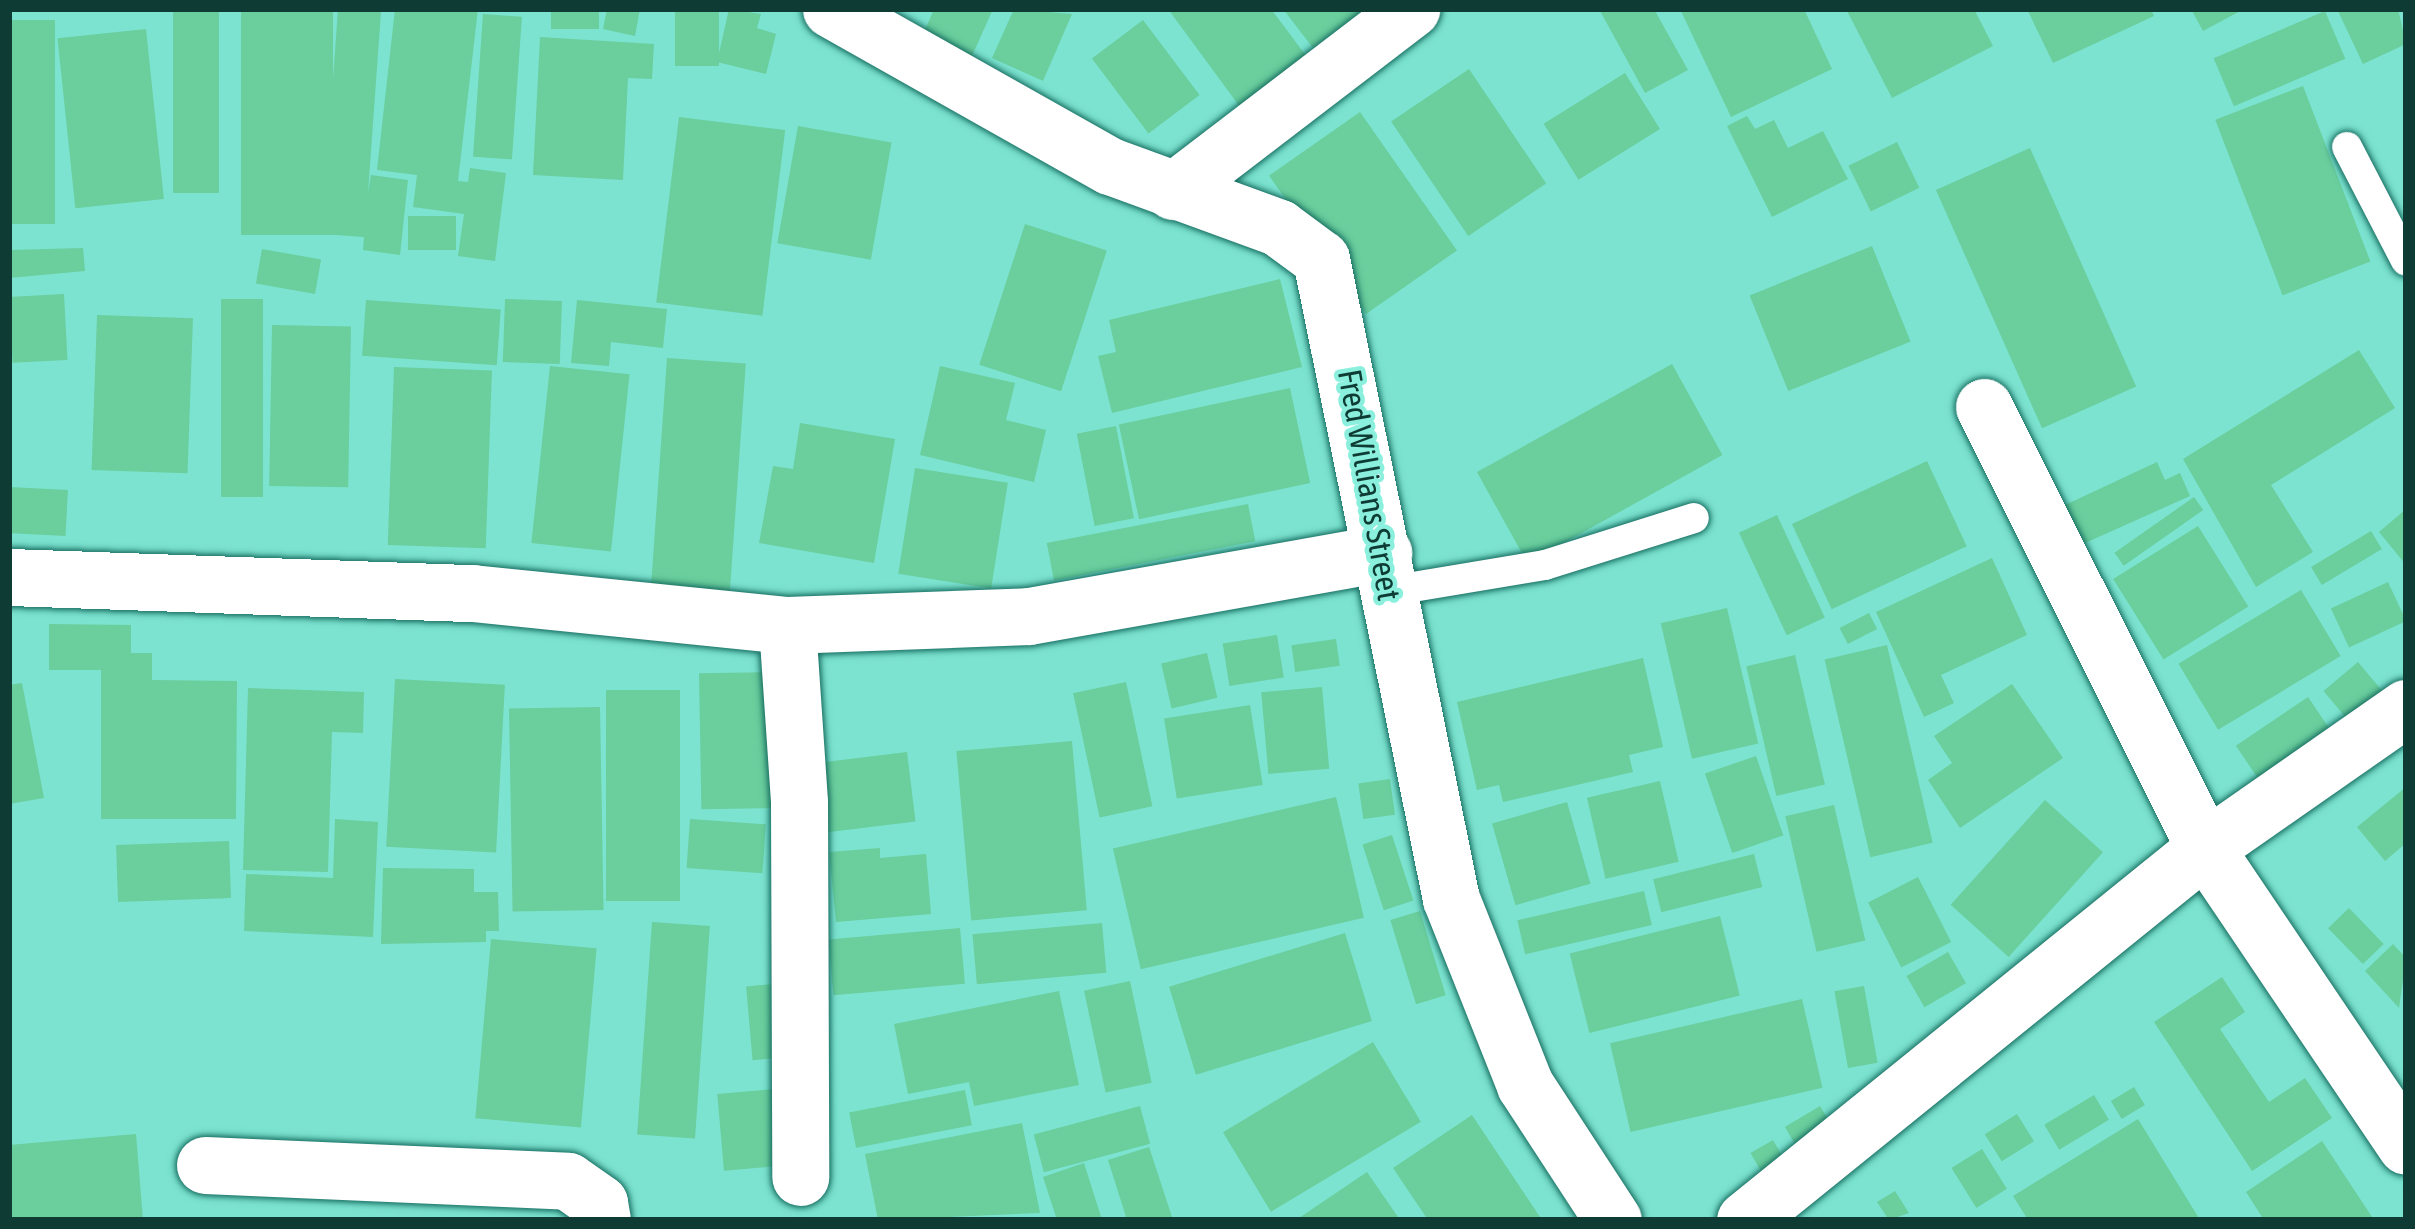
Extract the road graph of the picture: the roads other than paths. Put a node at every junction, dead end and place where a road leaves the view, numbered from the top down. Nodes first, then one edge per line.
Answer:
1 (831, 9) edge
2 (1411, 9) edge
3 (2347, 147) dead end
4 (1173, 191) junction
5 (2406, 261) edge
6 (1984, 407) dead end
7 (1694, 518) dead end
8 (1386, 572) junction
9 (9, 577) edge
10 (787, 625) junction
11 (2406, 708) edge
12 (2206, 848) junction
13 (2406, 1146) edge
14 (205, 1166) dead end
15 (800, 1177) dead end
16 (602, 1220) edge
17 (1613, 1220) edge
18 (1745, 1220) edge

1 - 4 street, Fred Willians Street
2 - 4 street
3 - 5 lane
4 - 8 street, Fred Willians Street
6 - 12 street
7 - 8 lane
8 - 10 street
8 - 17 street, Fred Willians Street
9 - 10 street
10 - 15 street
11 - 12 street
12 - 13 street
12 - 18 street
14 - 16 street

